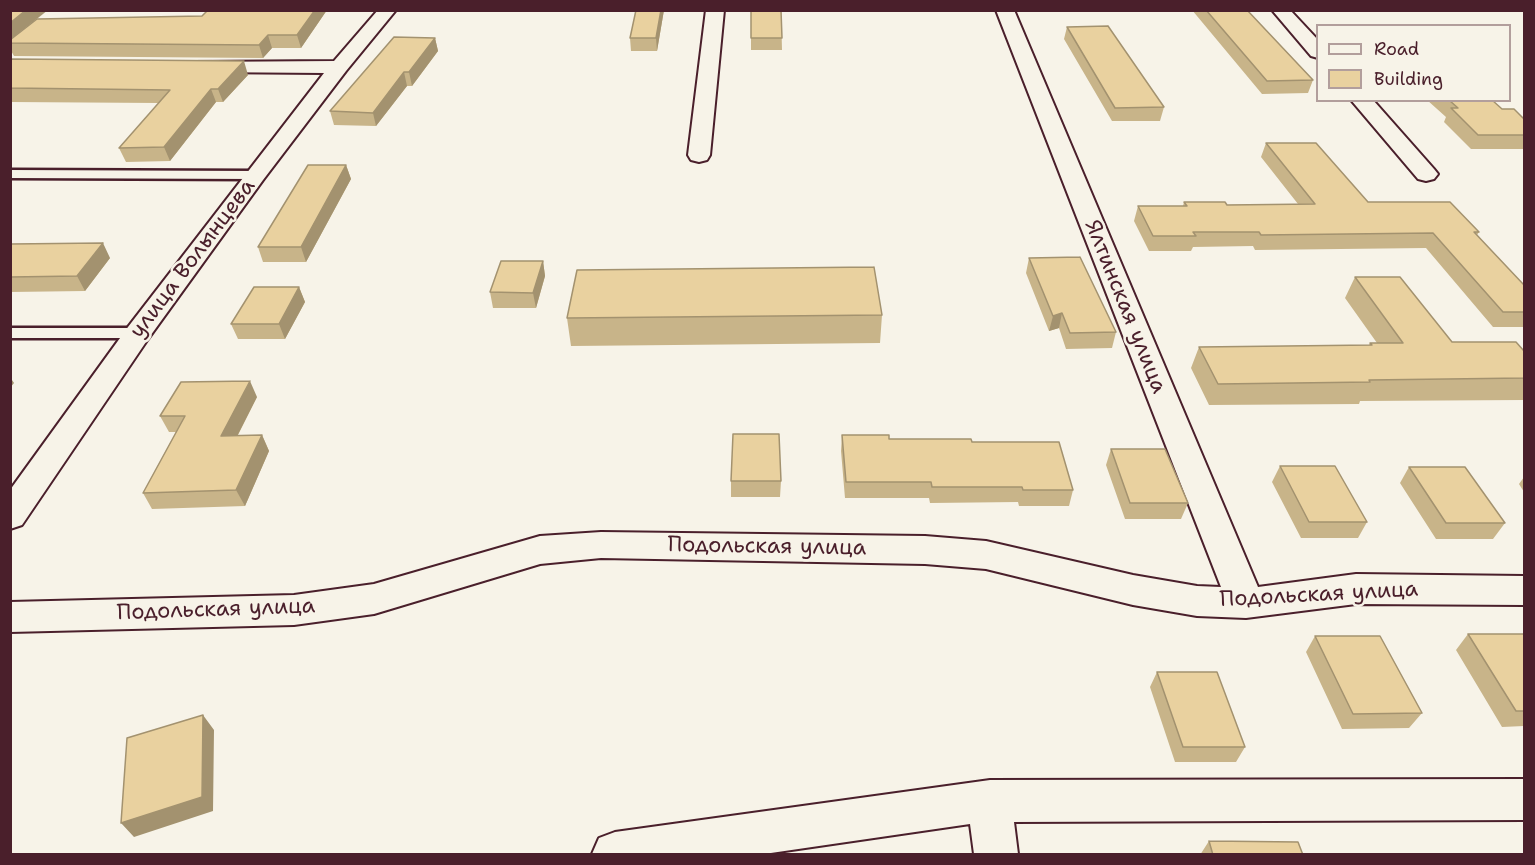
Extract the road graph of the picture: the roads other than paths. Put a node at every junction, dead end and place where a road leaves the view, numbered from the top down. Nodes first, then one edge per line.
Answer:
1 (388, 10) edge
2 (715, 10) edge
3 (1005, 10) edge
4 (1280, 10) edge
5 (1316, 51) edge
6 (186, 66) edge
7 (339, 67) junction
8 (1363, 102) edge
9 (699, 155) dead end
10 (10, 174) edge
11 (1426, 174) dead end
12 (255, 175) junction
13 (10, 333) edge
14 (138, 333) junction
15 (10, 516) edge
16 (1524, 591) edge
17 (1246, 603) junction
18 (10, 617) edge
19 (1524, 800) edge
20 (990, 801) junction
21 (615, 855) edge
22 (996, 855) edge

1 - 7 street, улица Волынцева
2 - 9 street
3 - 17 street, Ялтинская улица
4 - 5 street
6 - 7 street
7 - 12 street, улица Волынцева
8 - 11 street
10 - 12 lane
12 - 14 street, улица Волынцева
13 - 14 lane
14 - 15 street, улица Волынцева
16 - 17 street, Подольская улица
17 - 18 street, Подольская улица
19 - 20 street
20 - 21 street
20 - 22 street

